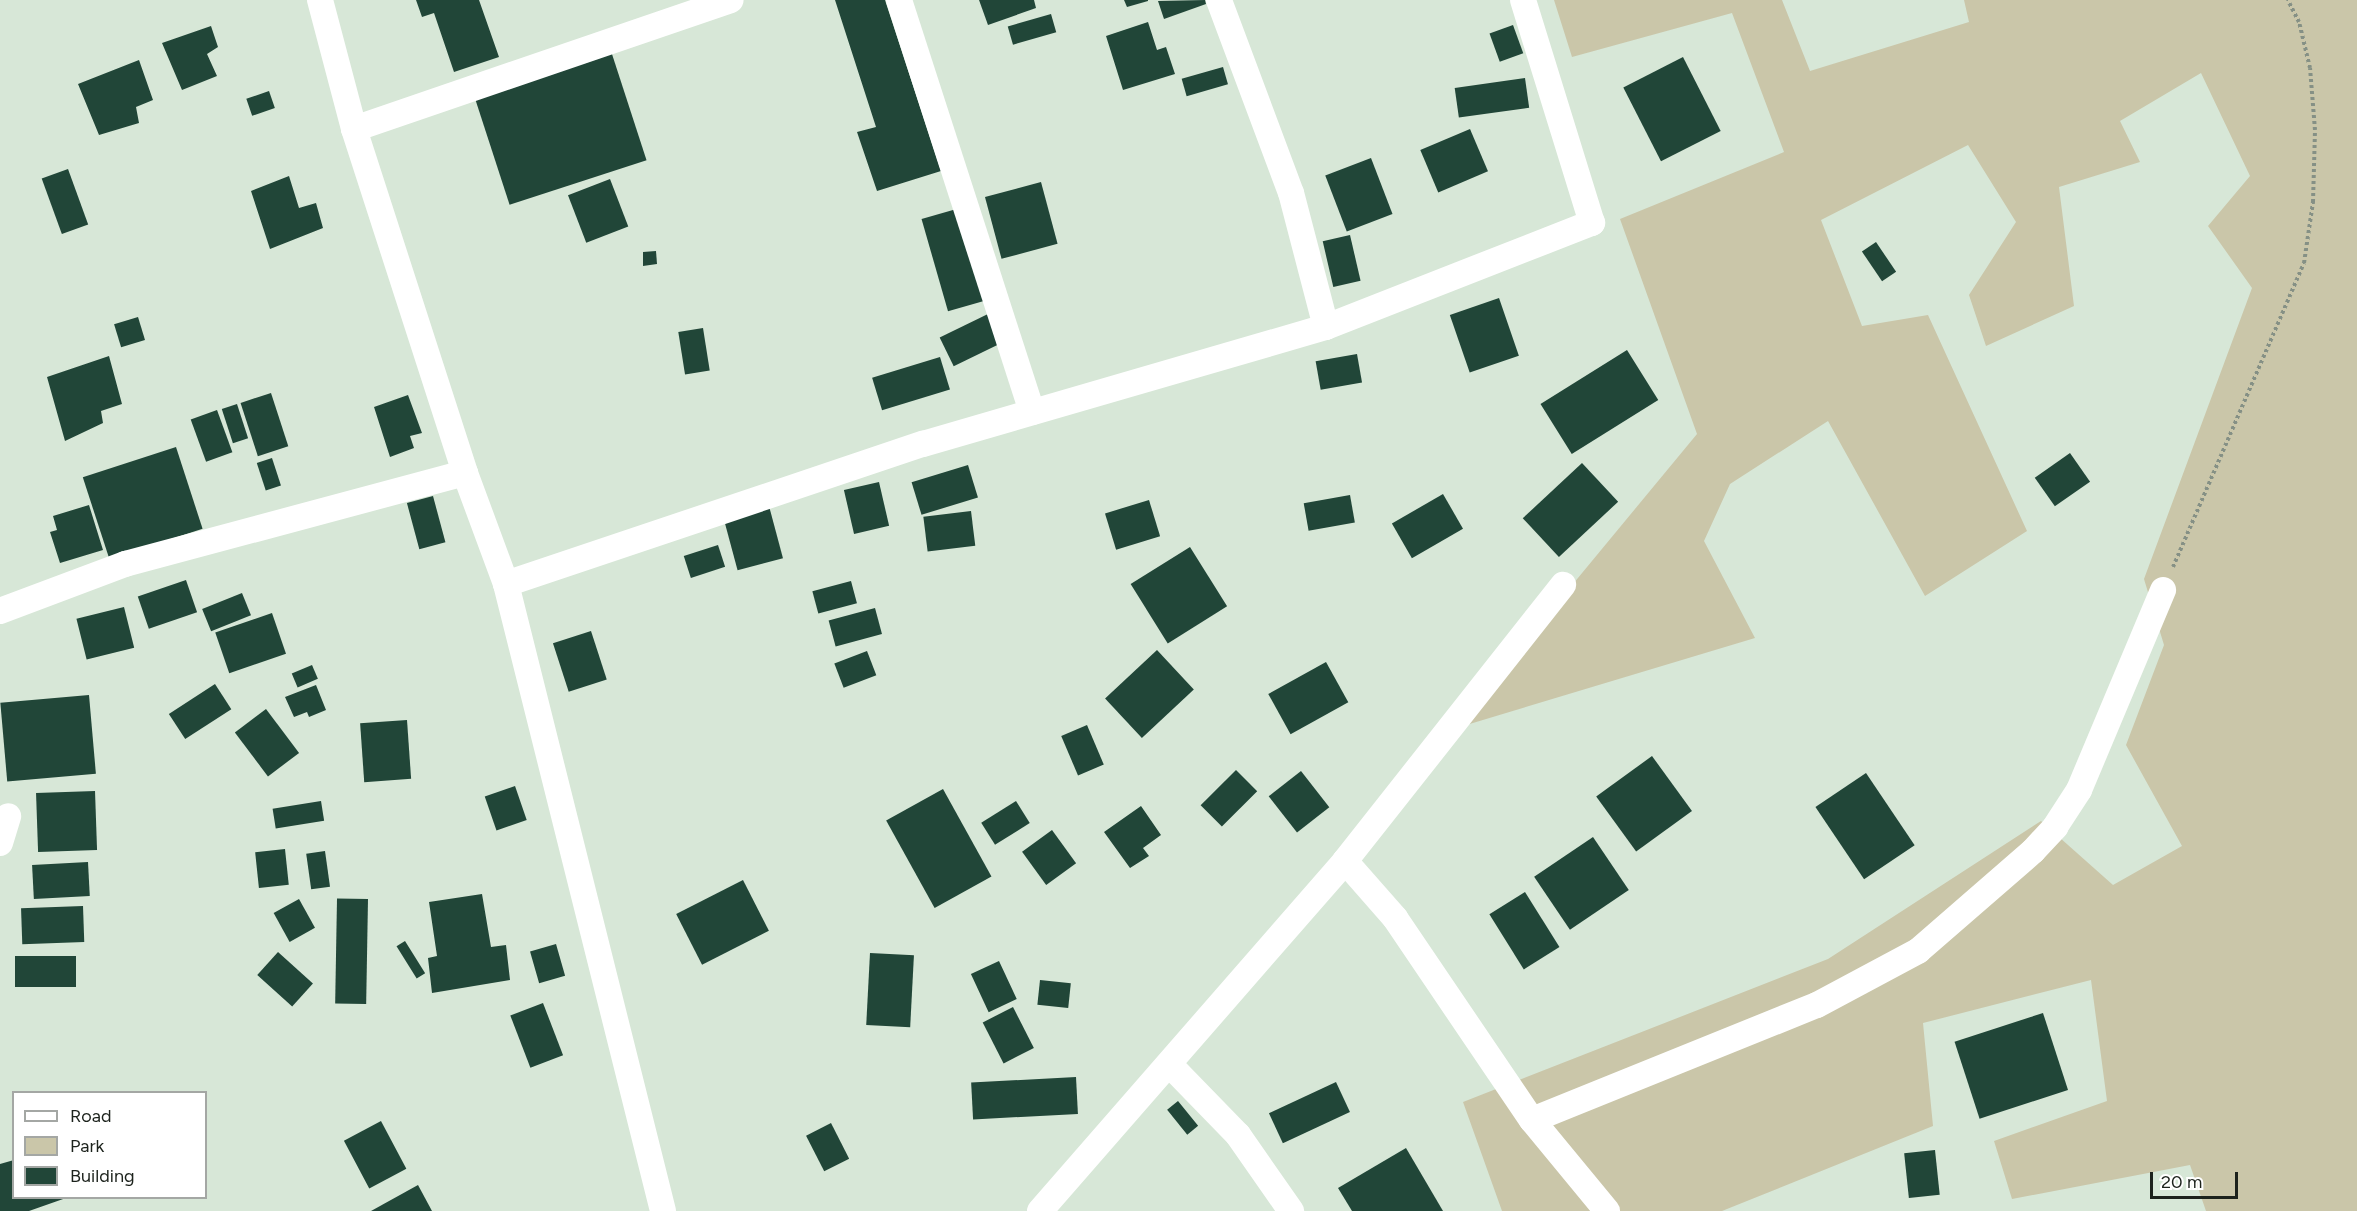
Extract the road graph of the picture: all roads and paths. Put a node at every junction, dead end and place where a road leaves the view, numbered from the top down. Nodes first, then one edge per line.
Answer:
1 (320, 0) edge
2 (730, 0) edge
3 (899, 0) edge
4 (1219, 0) edge
5 (1523, 0) edge
6 (2288, 0) edge
7 (354, 129) junction
8 (1326, 327) junction
9 (1032, 412) junction
10 (465, 473) junction
11 (506, 584) junction
12 (1563, 585) dead end
13 (2163, 590) joint
14 (0, 611) edge
15 (8, 816) dead end
16 (0, 843) edge
17 (1345, 861) junction
18 (1169, 1064) junction
19 (1532, 1120) junction
20 (663, 1211) edge
21 (1040, 1211) edge
22 (1292, 1211) edge
23 (1606, 1211) edge

1 - 7 street
2 - 7 street
3 - 9 street
4 - 8 street
5 - 8 street
6 - 13 path
7 - 10 street
8 - 9 street
9 - 11 street
10 - 11 street
10 - 14 street
11 - 20 street
12 - 17 street
13 - 19 street
15 - 16 street
17 - 18 street
17 - 19 street
18 - 21 street
18 - 22 street
19 - 23 street

